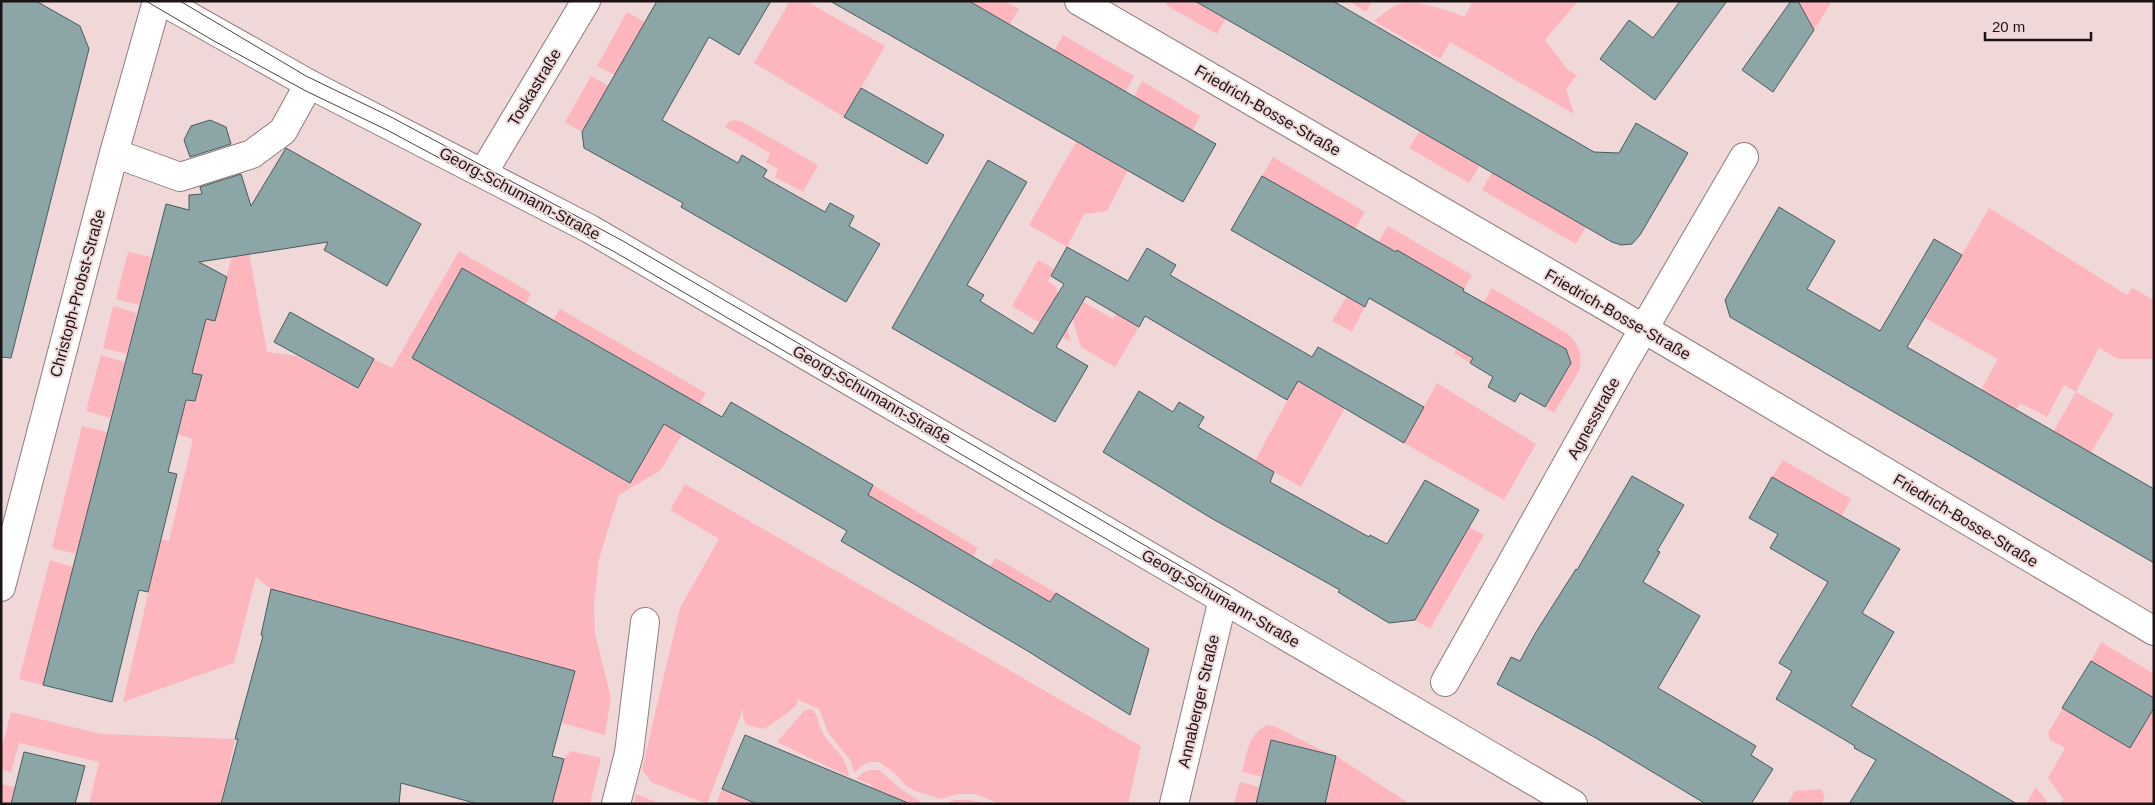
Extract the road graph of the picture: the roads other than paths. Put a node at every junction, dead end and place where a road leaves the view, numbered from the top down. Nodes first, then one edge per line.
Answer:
1 (157, 1) edge
2 (162, 1) edge
3 (586, 1) edge
4 (1079, 1) edge
5 (309, 84) junction
6 (114, 153) junction
7 (1744, 157) dead end
8 (483, 173) junction
9 (1644, 328) junction
10 (8, 526) edge
11 (1, 587) edge
12 (1223, 599) junction
13 (645, 622) dead end
14 (2154, 631) edge
15 (1446, 682) dead end
16 (616, 804) edge
17 (1174, 804) edge
18 (1572, 804) edge

1 - 6 street, Christoph-Probst-Straße
2 - 5 street, Georg-Schumann-Straße
3 - 8 street, Toskastraße
4 - 9 street, Friedrich-Bosse-Straße
5 - 6 street
5 - 8 street, Georg-Schumann-Straße
6 - 10 street, Christoph-Probst-Straße
7 - 9 street, Agnesstraße
8 - 12 street, Georg-Schumann-Straße
9 - 14 street, Friedrich-Bosse-Straße
9 - 15 street, Agnesstraße
10 - 11 street, Christoph-Probst-Straße
12 - 17 street, Annaberger Straße
12 - 18 street, Georg-Schumann-Straße
13 - 16 street

